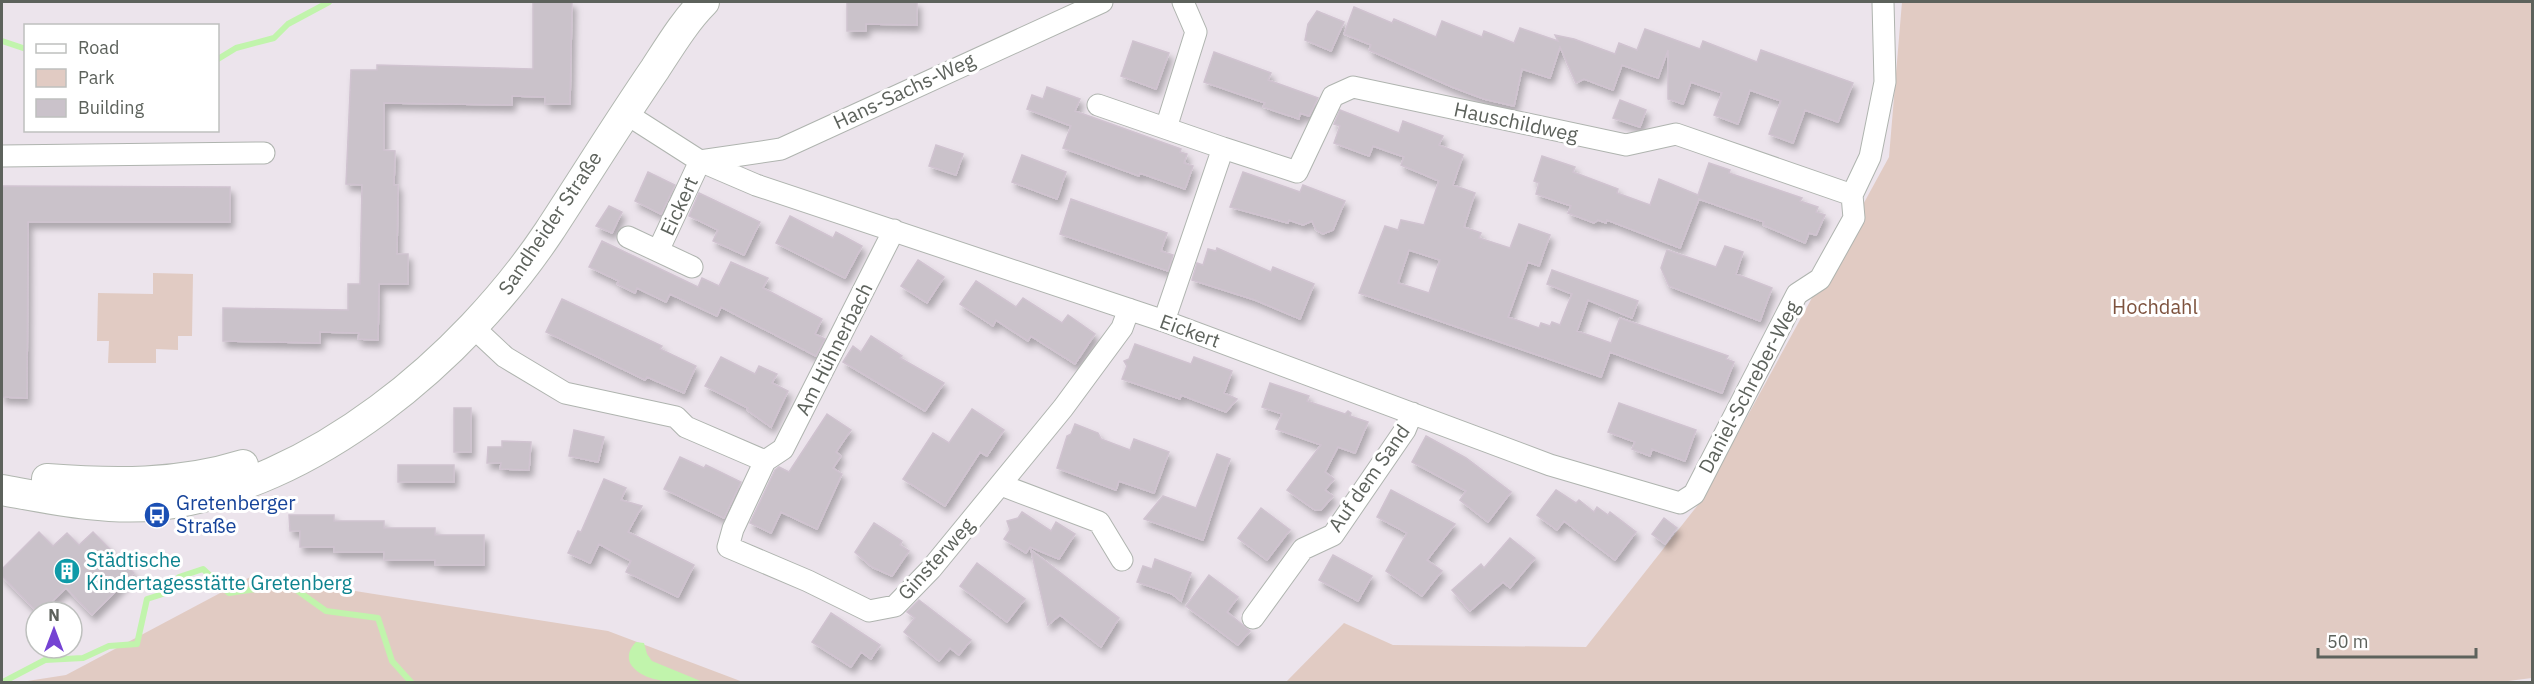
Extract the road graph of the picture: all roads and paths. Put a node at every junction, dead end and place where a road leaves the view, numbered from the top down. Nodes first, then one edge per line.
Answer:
1 (1102, 2) edge
2 (1183, 2) edge
3 (1883, 2) edge
4 (699, 5) edge
5 (1098, 105) dead end
6 (625, 113) junction
7 (1166, 128) junction
8 (1222, 148) junction
9 (264, 153) dead end
10 (2, 156) edge
11 (700, 161) junction
12 (1852, 195) junction
13 (894, 230) junction
14 (628, 237) dead end
15 (658, 251) junction
16 (692, 267) dead end
17 (1129, 309) junction
18 (1164, 321) junction
19 (474, 328) junction
20 (376, 410) junction
21 (1412, 413) junction
22 (765, 461) junction
23 (2, 477) edge
24 (1001, 484) junction
25 (2, 490) edge
26 (1680, 503) joint
27 (728, 548) joint
28 (1122, 560) dead end
29 (1253, 618) dead end

1 - 11 street, Hans-Sachs-Weg
2 - 7 street
3 - 12 street, Daniel-Schreber-Weg
4 - 6 street, Sandheider Straße
5 - 7 street, Hauschildweg
6 - 11 street, Eickert
6 - 19 street, Sandheider Straße
7 - 8 street, Hauschildweg
8 - 12 street, Hauschildweg
8 - 18 street
9 - 10 street
11 - 13 street, Eickert
11 - 15 street, Eickert
12 - 26 street, Daniel-Schreber-Weg
13 - 17 street, Eickert
13 - 22 street, Am Hühnerbach
14 - 15 street
15 - 16 street
17 - 18 street, Eickert
17 - 24 street, Ginsterweg
18 - 21 street, Eickert
19 - 20 street, Sandheider Straße
19 - 22 street
20 - 23 street, Sandheider Straße
20 - 25 street, Sandheider Straße
21 - 26 street, Eickert
21 - 29 street, Auf dem Sand
22 - 27 street, Am Hühnerbach
24 - 27 street, Ginsterweg
24 - 28 street

